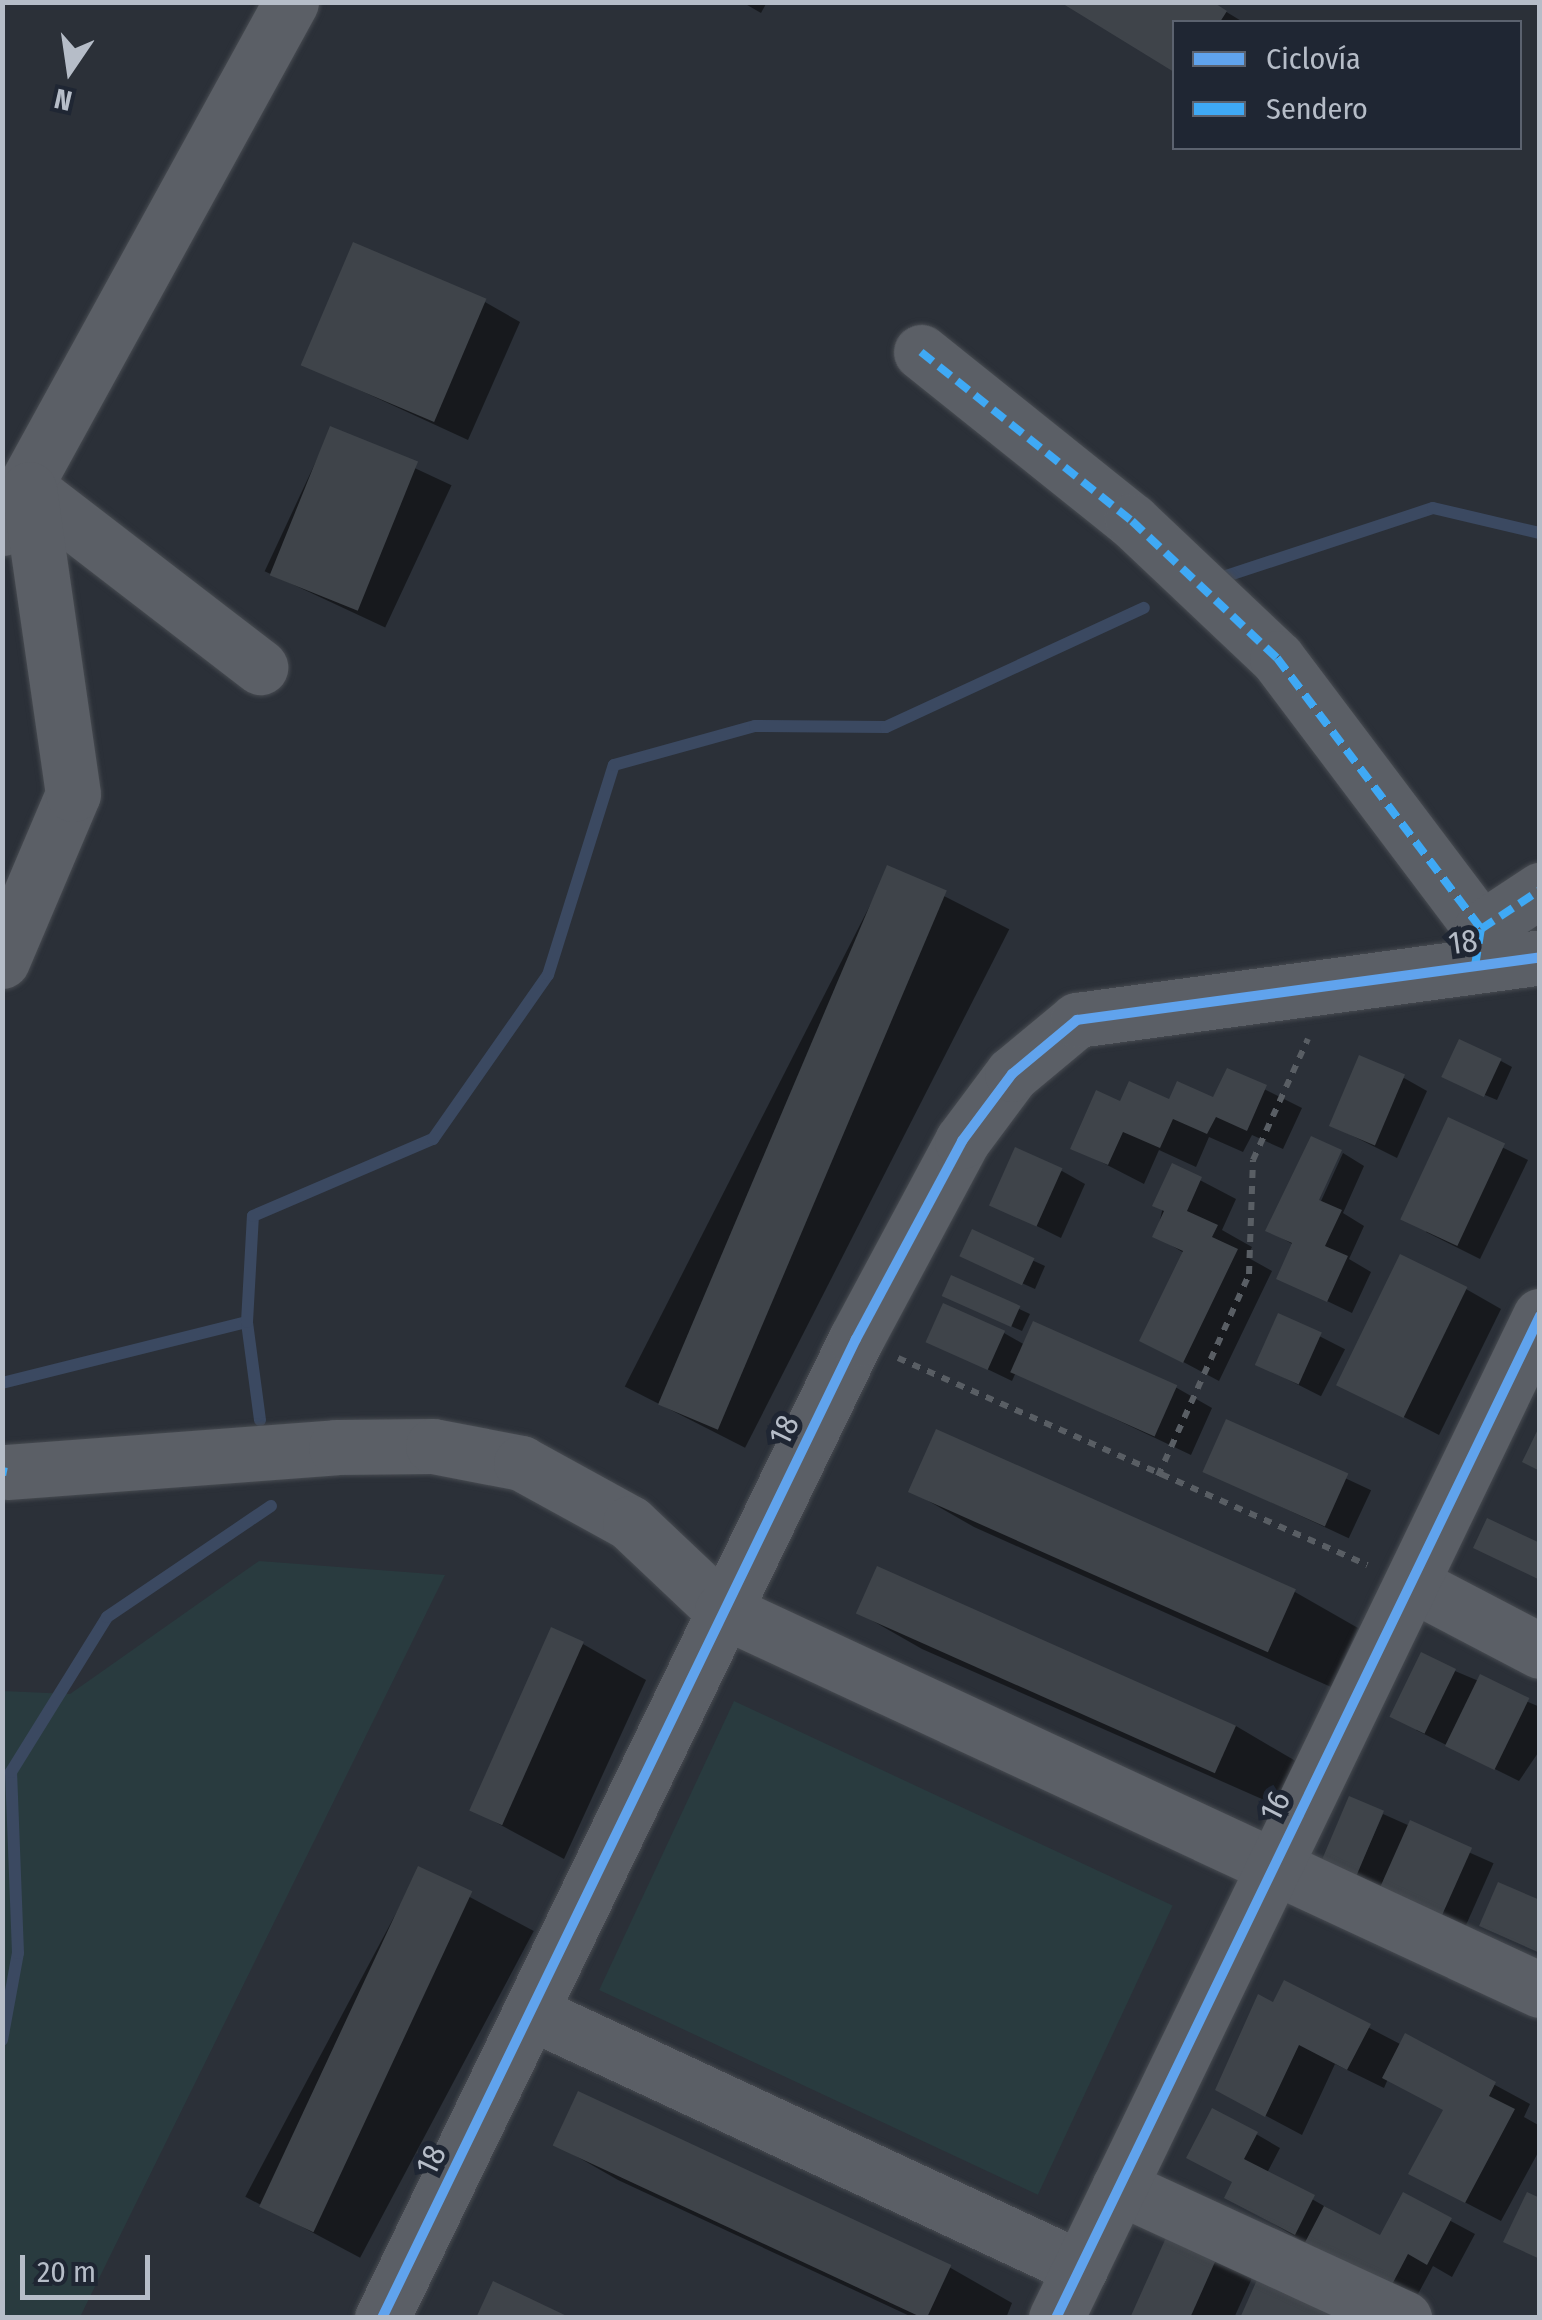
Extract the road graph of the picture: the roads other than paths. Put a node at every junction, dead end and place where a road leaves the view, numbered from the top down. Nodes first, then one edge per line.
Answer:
1 (291, 2) edge
2 (921, 352) dead end
3 (16, 508) edge
4 (260, 667) dead end
5 (1540, 890) edge
6 (1478, 948) junction
7 (1540, 957) edge
8 (2, 961) edge
9 (1540, 1316) edge
10 (7, 1472) dead end
11 (1414, 1585) junction
12 (722, 1610) junction
13 (1540, 1651) edge
14 (1275, 1862) junction
15 (1540, 1990) edge
16 (530, 2012) junction
17 (1119, 2188) junction
18 (1080, 2268) junction
19 (382, 2318) edge
20 (1056, 2318) edge
21 (1404, 2318) edge

1 - 3 street
2 - 6 street
3 - 4 street
3 - 8 street
5 - 6 street
6 - 7 street, 18
6 - 12 street, 18
9 - 11 street, 16
10 - 12 street
11 - 13 street
11 - 14 street, 16
12 - 14 street
12 - 16 street, 18
14 - 15 street
14 - 17 street, 16
16 - 18 street
16 - 19 street, 18
17 - 18 street, 16
17 - 21 street
18 - 20 street, 16

